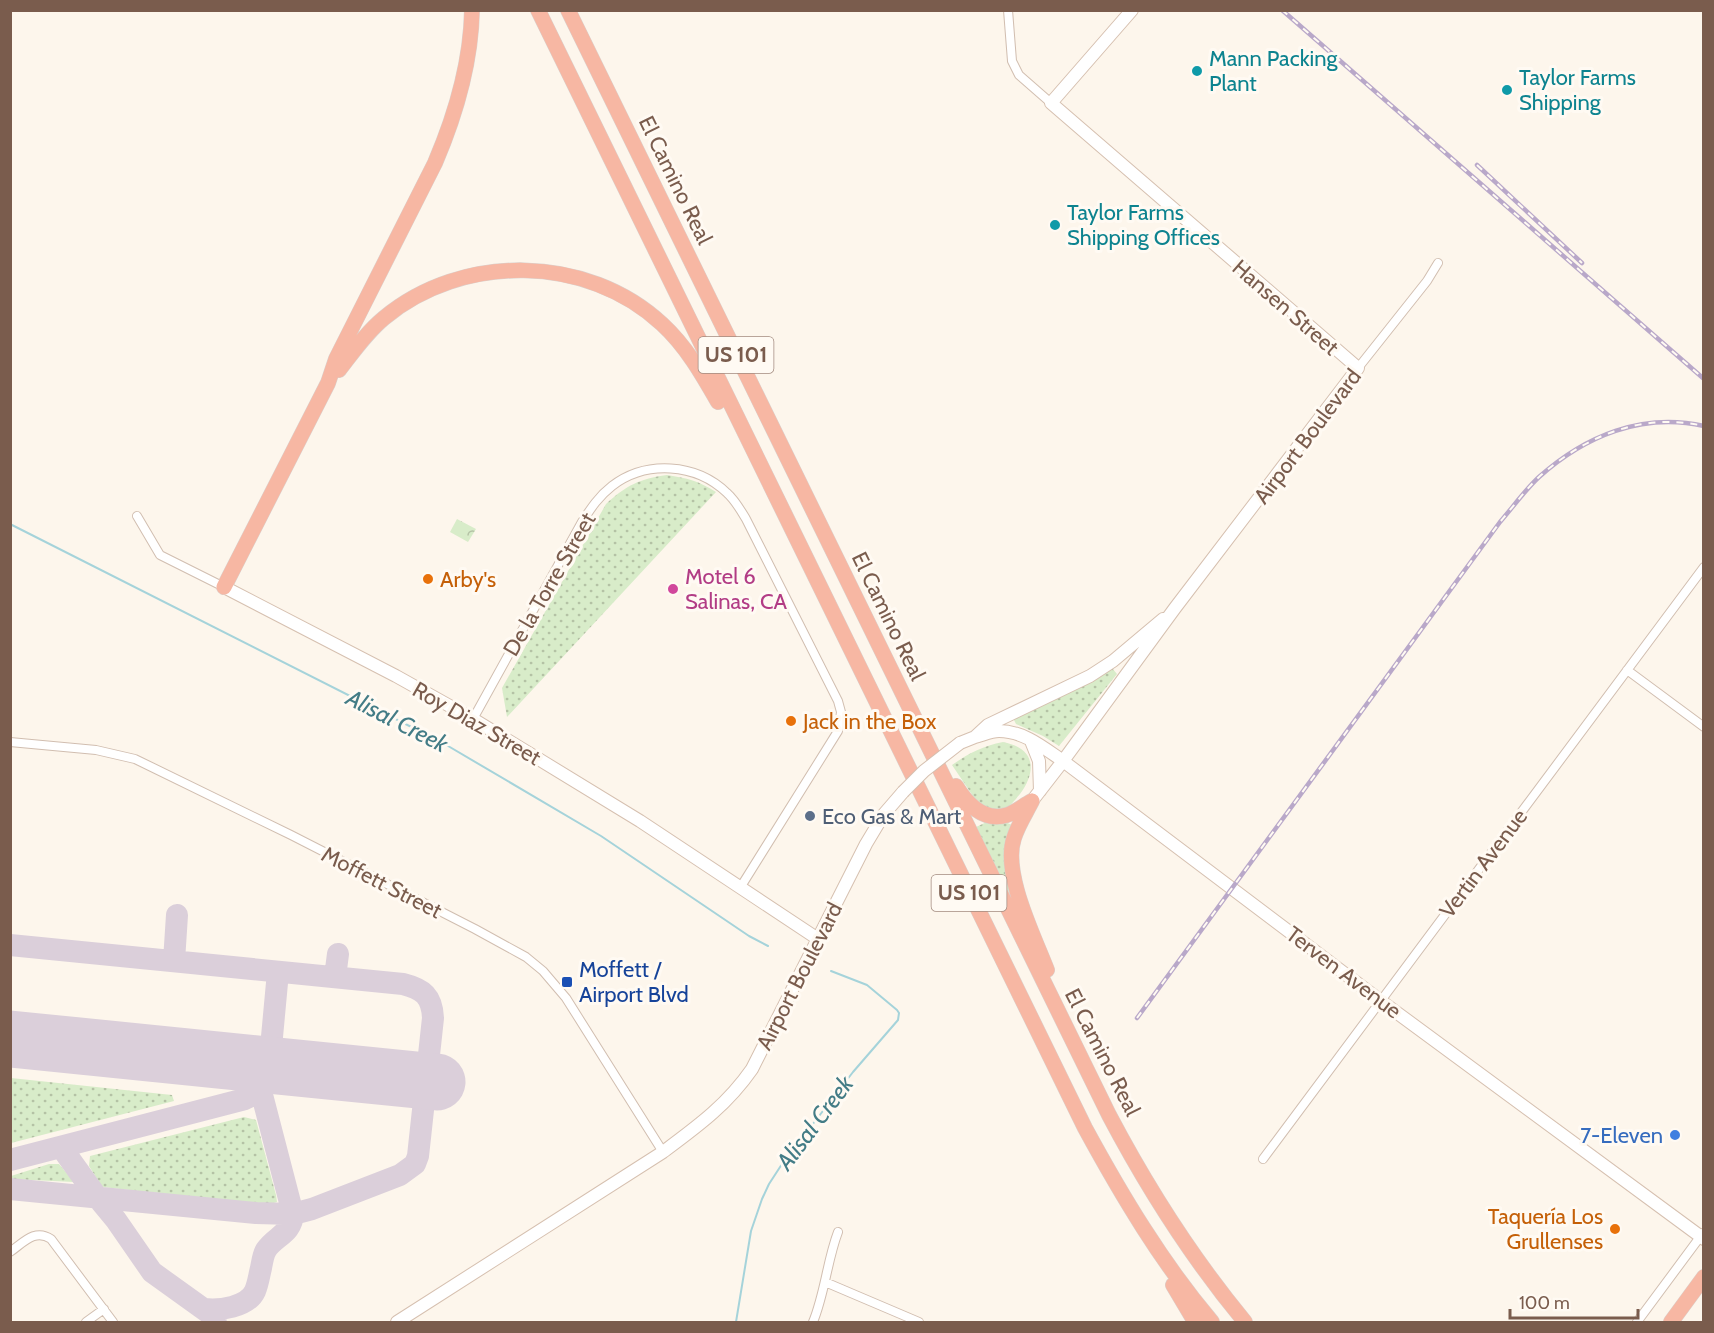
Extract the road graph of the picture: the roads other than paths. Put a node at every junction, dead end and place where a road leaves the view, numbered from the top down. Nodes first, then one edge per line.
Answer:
1 (472, 10) edge
2 (538, 10) edge
3 (568, 10) edge
4 (1008, 10) edge
5 (1132, 10) edge
6 (1051, 103) junction
7 (1438, 263) dead end
8 (1358, 368) junction
9 (328, 383) junction
10 (751, 448) junction
11 (136, 516) dead end
12 (1704, 567) edge
13 (224, 587) junction
14 (1175, 608) junction
15 (1627, 670) junction
16 (905, 699) junction
17 (473, 719) junction
18 (1704, 727) edge
19 (975, 737) junction
20 (1030, 740) junction
21 (10, 742) edge
22 (1064, 761) junction
23 (1036, 796) junction
24 (740, 888) junction
25 (818, 939) junction
26 (1381, 1000) junction
27 (1083, 1064) junction
28 (663, 1152) junction
29 (1263, 1159) dead end
30 (1141, 1224) junction
31 (838, 1232) dead end
32 (1702, 1236) edge
33 (10, 1252) edge
34 (1704, 1277) edge
35 (825, 1282) junction
36 (104, 1309) junction
37 (86, 1323) edge
38 (113, 1323) edge
39 (397, 1323) edge
40 (813, 1323) edge
41 (919, 1323) edge
42 (1195, 1323) edge
43 (1212, 1323) edge
44 (1247, 1323) edge
45 (1637, 1323) edge
46 (1671, 1323) edge

1 - 9 highway
2 - 10 highway, US 101
3 - 16 highway, El Camino Real / US 101
4 - 6 street
5 - 6 main road
6 - 8 main road, Hansen Street
7 - 8 street, Airport Boulevard
8 - 14 main road, Airport Boulevard
9 - 10 highway
9 - 13 highway
10 - 30 highway, US 101
11 - 13 street, Roy Diaz Street
12 - 15 street, Vertin Avenue
13 - 17 main road, Roy Diaz Street
14 - 19 main road, Airport Boulevard
14 - 22 main road, Airport Boulevard
15 - 18 street
15 - 26 street, Vertin Avenue
16 - 23 highway
16 - 27 highway, El Camino Real / US 101
17 - 24 main road, Roy Diaz Street
17 - 24 street, De la Torre Street
19 - 20 main road, Terven Avenue
19 - 25 main road, Airport Boulevard, bridge
20 - 22 main road, Terven Avenue
20 - 23 main road
21 - 28 street, Moffett Street
22 - 23 main road, Airport Boulevard
22 - 26 main road, Terven Avenue
23 - 27 highway
24 - 25 main road, Roy Diaz Street
25 - 28 main road, Airport Boulevard
26 - 29 street, Vertin Avenue
26 - 32 main road, Terven Avenue
27 - 44 highway, El Camino Real / US 101
28 - 39 main road, Airport Boulevard
30 - 42 highway
30 - 43 highway, US 101
31 - 35 street
32 - 45 street
33 - 36 street
34 - 46 highway
35 - 40 street
35 - 41 street
36 - 37 street
36 - 38 street

